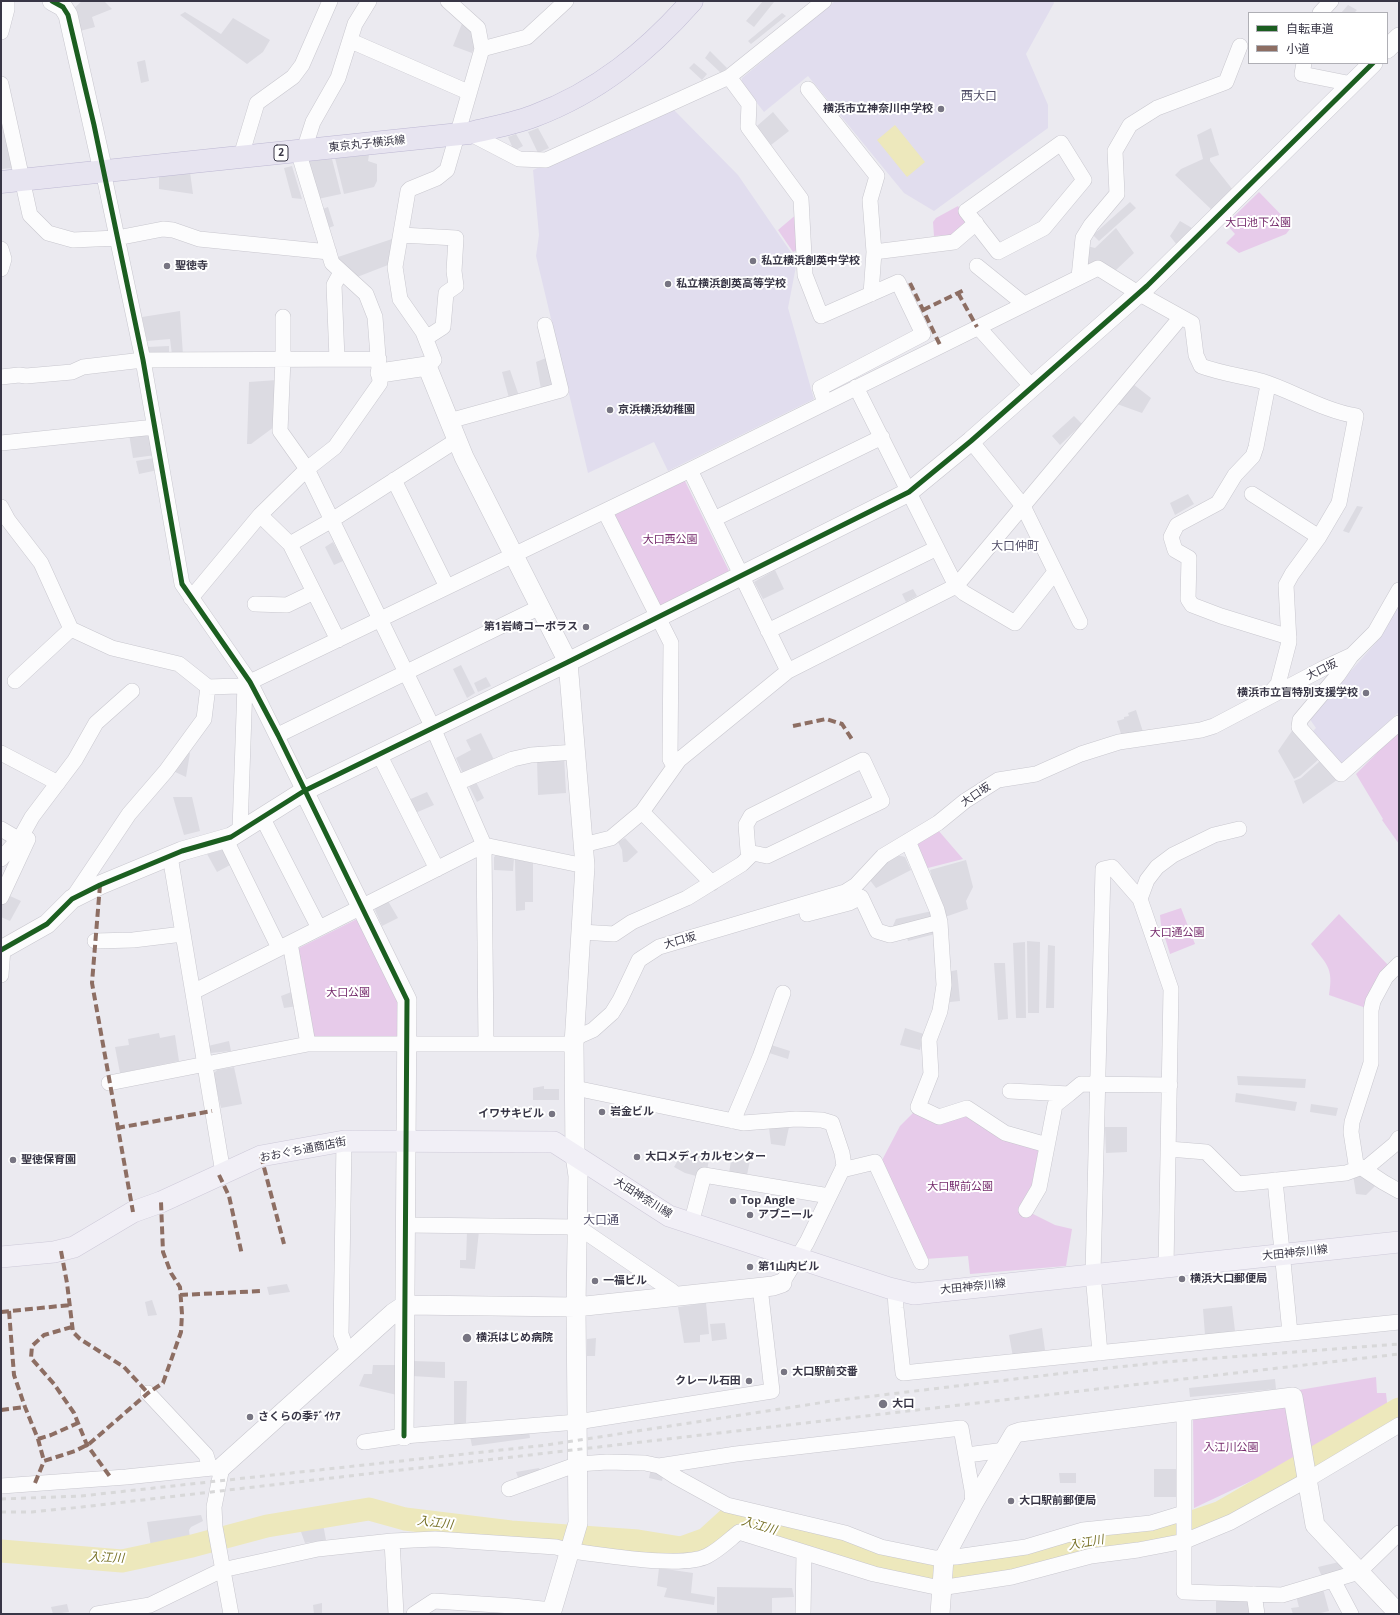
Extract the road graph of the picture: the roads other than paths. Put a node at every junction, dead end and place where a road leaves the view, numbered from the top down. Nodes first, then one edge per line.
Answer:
1 (52, 1) edge
2 (330, 1) edge
3 (369, 1) edge
4 (448, 1) edge
5 (566, 1) edge
6 (692, 1) edge
7 (824, 1) edge
8 (1331, 1) edge
9 (4, 8) edge
10 (1321, 12) edge
11 (1, 32) edge
12 (1399, 37) edge
13 (351, 41) junction
14 (1240, 46) dead end
15 (1388, 48) edge
16 (482, 49) junction
17 (1304, 64) edge
18 (1372, 64) edge
19 (729, 77) junction
20 (1, 84) edge
21 (1352, 84) junction
22 (808, 89) dead end
23 (468, 92) junction
24 (463, 134) junction
25 (301, 151) junction
26 (241, 156) junction
27 (103, 172) junction
28 (22, 180) junction
29 (1, 182) edge
30 (976, 223) junction
31 (400, 235) junction
32 (117, 238) junction
33 (1, 249) edge
34 (329, 252) junction
35 (874, 252) junction
36 (977, 266) dead end
37 (1, 269) edge
38 (342, 272) junction
39 (1079, 277) junction
40 (1138, 293) junction
41 (871, 294) junction
42 (1024, 304) junction
43 (283, 317) dead end
44 (1181, 317) junction
45 (545, 325) dead end
46 (978, 327) junction
47 (426, 338) junction
48 (283, 359) junction
49 (337, 359) junction
50 (143, 360) junction
51 (380, 366) junction
52 (427, 366) junction
53 (1, 376) edge
54 (1268, 385) junction
55 (856, 387) junction
56 (1032, 387) junction
57 (825, 403) junction
58 (449, 421) junction
59 (155, 427) junction
60 (882, 437) junction
61 (457, 440) junction
62 (971, 441) junction
63 (1, 443) edge
64 (307, 469) junction
65 (690, 470) junction
66 (394, 480) junction
67 (909, 492) junction
68 (1252, 494) dead end
69 (1023, 506) junction
70 (1, 507) edge
71 (605, 512) junction
72 (260, 515) junction
73 (714, 519) junction
74 (332, 520) junction
75 (1319, 537) junction
76 (290, 544) junction
77 (937, 548) junction
78 (514, 556) junction
79 (1055, 572) junction
80 (741, 575) junction
81 (956, 586) junction
82 (448, 587) junction
83 (1399, 590) edge
84 (314, 592) junction
85 (191, 598) junction
86 (255, 604) dead end
87 (540, 607) junction
88 (658, 616) junction
89 (380, 619) junction
90 (1080, 622) dead end
91 (72, 629) junction
92 (768, 631) junction
93 (1289, 637) junction
94 (338, 640) junction
95 (1352, 656) junction
96 (568, 662) junction
97 (788, 671) junction
98 (406, 673) junction
99 (15, 681) dead end
100 (248, 683) junction
101 (208, 687) junction
102 (132, 691) dead end
103 (1266, 698) junction
104 (1399, 723) edge
105 (433, 728) junction
106 (278, 736) junction
107 (576, 752) junction
108 (1, 753) edge
109 (380, 754) junction
110 (674, 766) junction
111 (58, 783) junction
112 (457, 783) junction
113 (304, 790) junction
114 (642, 812) junction
115 (262, 817) junction
116 (1, 829) edge
117 (1239, 829) dead end
118 (233, 834) junction
119 (20, 837) junction
120 (908, 841) junction
121 (484, 845) junction
122 (583, 845) junction
123 (753, 853) junction
124 (170, 856) junction
125 (1, 859) edge
126 (585, 866) junction
127 (437, 869) junction
128 (712, 883) junction
129 (1, 897) edge
130 (72, 899) junction
131 (1140, 899) junction
132 (361, 907) junction
133 (779, 912) junction
134 (940, 922) junction
135 (319, 928) junction
136 (581, 932) junction
137 (183, 934) junction
138 (95, 941) dead end
139 (285, 946) junction
140 (2, 949) edge
141 (1399, 964) edge
142 (1, 975) edge
143 (192, 992) junction
144 (783, 992) dead end
145 (574, 1041) junction
146 (308, 1044) junction
147 (407, 1044) junction
148 (486, 1044) junction
149 (205, 1064) junction
150 (109, 1083) dead end
151 (1098, 1083) junction
152 (1170, 1085) junction
153 (574, 1088) junction
154 (1010, 1091) dead end
155 (1069, 1094) junction
156 (733, 1121) junction
157 (1399, 1138) edge
158 (344, 1141) junction
159 (406, 1141) junction
160 (1047, 1145) junction
161 (1169, 1149) junction
162 (575, 1155) junction
163 (1364, 1168) junction
164 (842, 1170) junction
165 (223, 1173) junction
166 (1275, 1180) junction
167 (1399, 1191) edge
168 (829, 1196) junction
169 (1026, 1210) dead end
170 (691, 1224) junction
171 (406, 1225) junction
172 (578, 1227) junction
173 (1399, 1242) edge
174 (1282, 1254) junction
175 (1, 1257) edge
176 (797, 1258) junction
177 (921, 1262) dead end
178 (1166, 1266) junction
179 (1093, 1274) junction
180 (782, 1283) joint
181 (760, 1287) junction
182 (895, 1290) junction
183 (674, 1296) junction
184 (405, 1304) junction
185 (576, 1306) junction
186 (1399, 1322) edge
187 (1290, 1333) junction
188 (348, 1353) junction
189 (1100, 1353) junction
190 (148, 1393) dead end
191 (1184, 1410) junction
192 (577, 1422) junction
193 (1399, 1425) edge
194 (404, 1436) junction
195 (364, 1442) dead end
196 (1005, 1450) junction
197 (967, 1455) junction
198 (578, 1464) junction
199 (659, 1466) junction
200 (216, 1468) junction
201 (1307, 1479) junction
202 (1, 1486) edge
203 (509, 1489) dead end
204 (973, 1504) junction
205 (1184, 1513) junction
206 (1399, 1533) edge
207 (1185, 1538) junction
208 (573, 1539) junction
209 (392, 1541) junction
210 (804, 1553) junction
211 (944, 1558) junction
212 (222, 1570) junction
213 (1359, 1572) junction
214 (1333, 1580) junction
215 (941, 1585) junction
216 (1254, 1594) junction
217 (551, 1612) edge
218 (96, 1614) edge
219 (231, 1614) edge
220 (396, 1614) edge
221 (414, 1614) edge
222 (803, 1614) edge
223 (940, 1614) edge
224 (1257, 1614) edge
225 (1351, 1614) edge
226 (1399, 1614) edge

1 - 27 street
2 - 26 street
3 - 13 street
4 - 16 street
5 - 16 street
6 - 24 main road, 東京丸子横浜線 / 2
7 - 19 street
8 - 10 street
9 - 11 street
12 - 15 street
13 - 23 street
13 - 25 street
14 - 39 street
16 - 23 street
17 - 21 street
18 - 21 street
19 - 24 street
19 - 41 street
20 - 28 street
21 - 40 street
22 - 35 street
23 - 24 street
24 - 25 main road, 東京丸子横浜線 / 2
24 - 31 street
25 - 26 main road, 東京丸子横浜線 / 2
25 - 34 street
26 - 27 main road, 東京丸子横浜線 / 2
27 - 28 main road, 東京丸子横浜線 / 2
27 - 32 street
28 - 29 main road, 東京丸子横浜線 / 2
28 - 32 street
30 - 30 street
30 - 35 street
31 - 47 street
31 - 47 street
32 - 34 street
32 - 50 street
33 - 37 street
34 - 38 street
35 - 41 street
36 - 42 street
38 - 49 street
38 - 51 street
39 - 40 street
39 - 42 street
40 - 44 street
40 - 56 street
41 - 57 street
42 - 46 street
43 - 48 street
44 - 54 street
44 - 69 street
45 - 58 street
46 - 55 street
46 - 56 street
47 - 52 street
48 - 49 street
48 - 50 street
48 - 64 street
49 - 51 street
50 - 53 street
50 - 59 street
51 - 52 street
51 - 64 street
52 - 58 street
54 - 75 street
54 - 93 street
55 - 57 street
55 - 60 street
56 - 62 street
57 - 65 street
58 - 61 street
59 - 63 street
59 - 85 street
60 - 67 street
60 - 73 street
61 - 66 street
61 - 78 street
62 - 67 street
62 - 69 street
64 - 72 street
64 - 74 street
65 - 71 street
65 - 73 street
66 - 74 street
66 - 82 street
67 - 77 street
67 - 80 street
68 - 75 street
69 - 79 street
69 - 81 street
70 - 91 street
71 - 78 street
71 - 88 street
72 - 76 street
72 - 85 street
73 - 80 street
74 - 76 street
74 - 89 street
75 - 93 street
76 - 84 street
77 - 81 street
77 - 92 street
78 - 82 street
78 - 87 street
79 - 81 street
79 - 90 street
80 - 88 street
80 - 92 street
81 - 97 street
82 - 89 street
83 - 95 street, 大口坂
84 - 86 street
84 - 94 street
85 - 100 street
87 - 96 street
87 - 98 street
88 - 96 street
88 - 110 street
89 - 94 street
89 - 98 street
91 - 99 street
91 - 101 street
92 - 97 street
93 - 103 street
94 - 100 street
95 - 103 street, 大口坂
95 - 104 street
96 - 105 street
96 - 107 street
97 - 110 street
98 - 105 street
98 - 106 street
100 - 101 street
100 - 106 street
100 - 118 street
101 - 130 street
102 - 111 street
103 - 120 street, 大口坂
105 - 109 street
105 - 112 street
106 - 113 street
107 - 112 street
107 - 122 street
108 - 111 street
109 - 113 street
109 - 127 street
110 - 114 street
111 - 119 street
112 - 121 street
113 - 115 street
113 - 132 street
114 - 122 street
114 - 128 street
115 - 118 street
115 - 135 street
116 - 119 street
117 - 131 street
118 - 124 street
118 - 139 street
119 - 125 street
119 - 129 street
120 - 133 street, 大口坂
120 - 134 street
121 - 126 street
121 - 127 street
121 - 148 street
122 - 126 street
123 - 123 street
123 - 128 street
124 - 130 street
124 - 137 street
126 - 136 street
127 - 132 street
128 - 136 street
130 - 140 street
131 - 151 street
131 - 152 street
132 - 135 street
132 - 147 street
133 - 134 street
133 - 145 street, 大口坂
134 - 160 street
135 - 139 street
136 - 145 street
137 - 138 street
137 - 143 street
139 - 143 street
139 - 146 street
140 - 142 street
141 - 163 street
143 - 149 street
144 - 156 street
145 - 148 street
145 - 153 street
146 - 147 street
146 - 149 street
147 - 148 street
147 - 159 street
149 - 150 street
149 - 165 street
151 - 152 street
151 - 155 street
151 - 179 street
152 - 161 street
153 - 156 street
153 - 162 street
154 - 155 street
155 - 160 street
156 - 164 street
157 - 163 street
158 - 159 main road, おおぐち通商店街
158 - 165 main road, おおぐち通商店街
158 - 188 street
159 - 162 main road, おおぐち通商店街
159 - 171 street
160 - 169 street
161 - 166 street
161 - 178 street
162 - 170 main road, 大田神奈川線
162 - 172 street
163 - 166 street
163 - 167 street
164 - 168 street
164 - 177 street
165 - 175 main road, おおぐち通商店街
166 - 174 street
168 - 170 street
168 - 176 street
170 - 176 main road, 大田神奈川線
171 - 172 street
171 - 184 street
172 - 183 street
172 - 185 street
173 - 174 main road, 大田神奈川線
174 - 178 main road, 大田神奈川線
174 - 187 street
176 - 180 street
176 - 182 main road, 大田神奈川線
178 - 179 main road, 大田神奈川線
179 - 182 main road, 大田神奈川線
179 - 189 street
180 - 181 street
181 - 183 street
181 - 192 street
182 - 189 street
183 - 185 street
184 - 185 street
184 - 188 street
184 - 194 street
185 - 192 street
186 - 187 street
187 - 189 street
188 - 200 street
190 - 200 street
191 - 196 street
191 - 201 street
191 - 205 street
192 - 194 street
192 - 198 street
193 - 201 street
194 - 195 street
196 - 197 street
196 - 204 street
197 - 199 street
197 - 204 street
198 - 199 street
198 - 203 street
198 - 208 street
199 - 211 street
200 - 202 street
200 - 212 street
201 - 207 street
201 - 213 street
204 - 211 street
205 - 207 street
205 - 211 street
206 - 213 street
207 - 215 street
207 - 216 street
208 - 209 street
208 - 210 street
208 - 217 street
209 - 212 street
209 - 220 street
210 - 215 street
210 - 222 street
211 - 215 street
212 - 218 street
212 - 219 street
213 - 214 street
213 - 226 street
214 - 216 street
214 - 225 street
215 - 223 street
216 - 224 street
217 - 221 street

